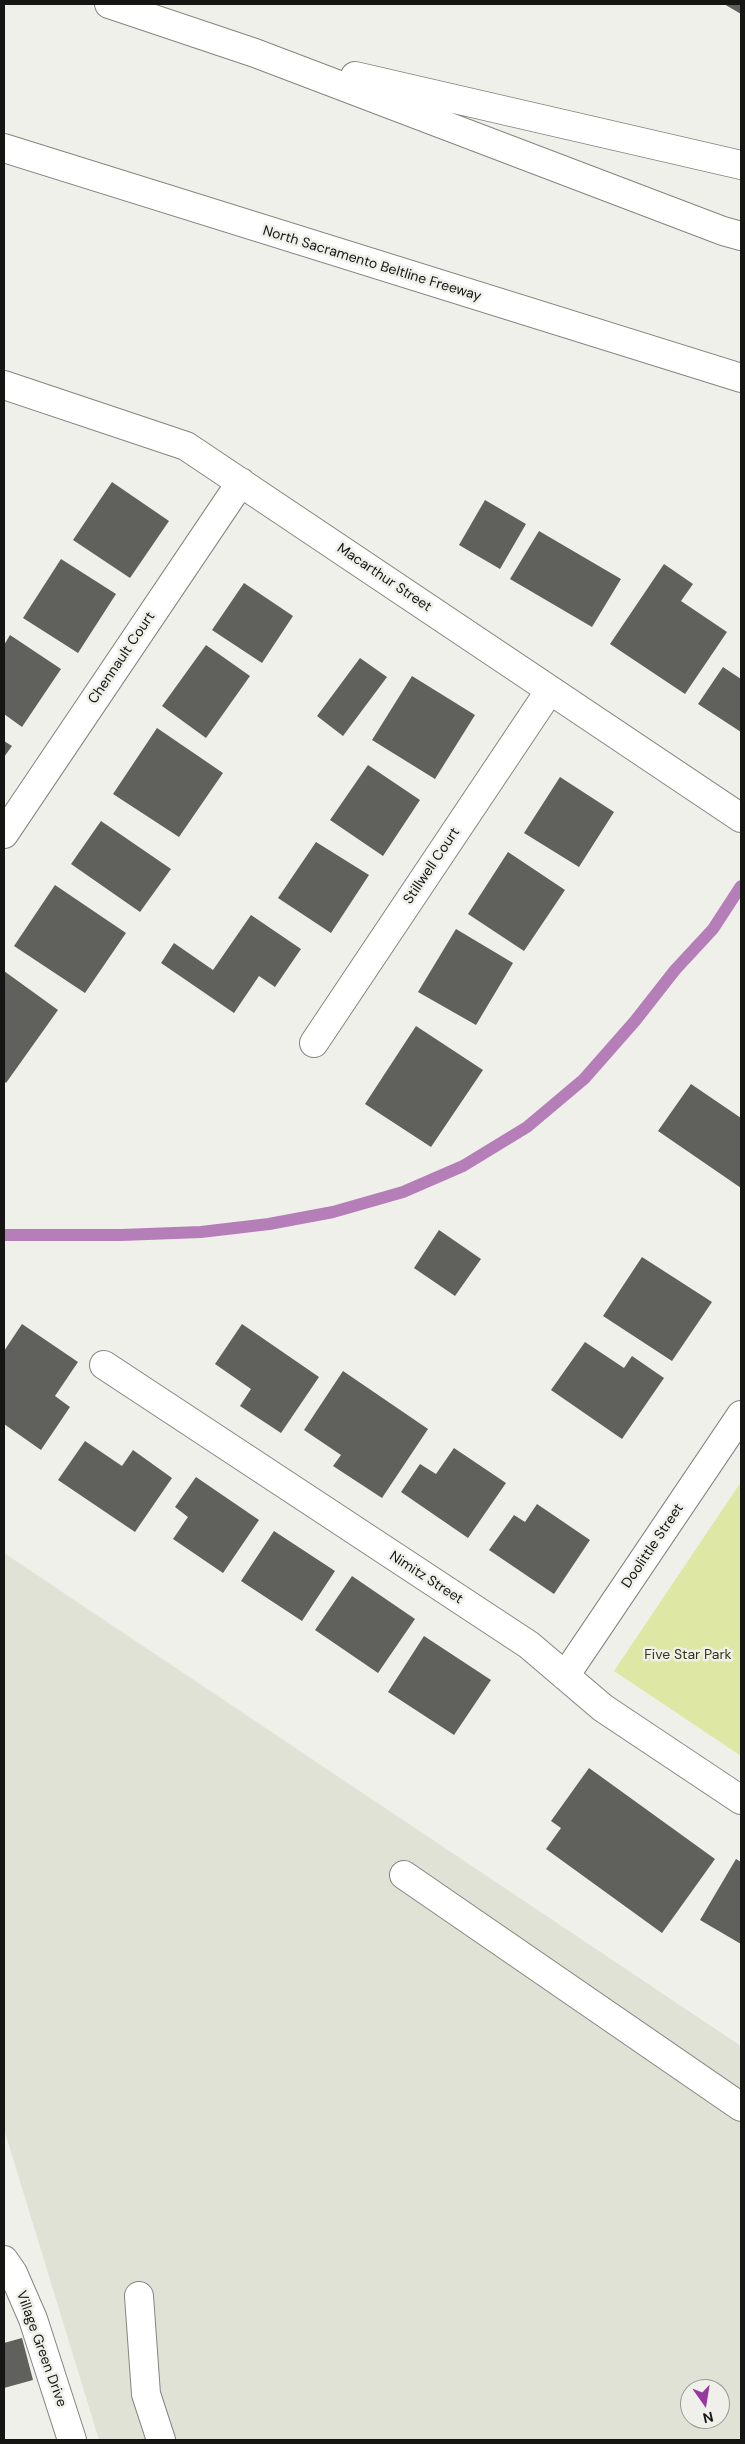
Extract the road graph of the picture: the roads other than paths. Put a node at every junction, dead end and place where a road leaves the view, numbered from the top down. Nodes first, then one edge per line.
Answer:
1 (109, 4) edge
2 (255, 53) junction
3 (4, 148) edge
4 (741, 165) edge
5 (741, 236) edge
6 (735, 381) edge
7 (4, 385) edge
8 (241, 482) junction
9 (550, 690) junction
10 (741, 818) edge
11 (4, 834) edge
12 (314, 1043) dead end
13 (104, 1365) dead end
14 (741, 1415) edge
15 (565, 1676) junction
16 (741, 1800) edge
17 (404, 1875) dead end
18 (741, 2107) edge
19 (4, 2260) edge
20 (140, 2296) dead end
21 (70, 2440) edge
22 (161, 2440) edge

1 - 2 main road
2 - 4 main road
2 - 5 main road
3 - 6 main road, North Sacramento Beltline Freeway
7 - 8 main road, Macarthur Street
8 - 9 main road, Macarthur Street
8 - 11 main road, Chennault Court
9 - 10 main road, Macarthur Street
9 - 12 main road, Stillwell Court
13 - 15 main road, Nimitz Street
14 - 15 main road, Doolittle Street
15 - 16 main road, Nimitz Street
17 - 18 main road
19 - 21 main road, Village Green Drive
20 - 22 main road

